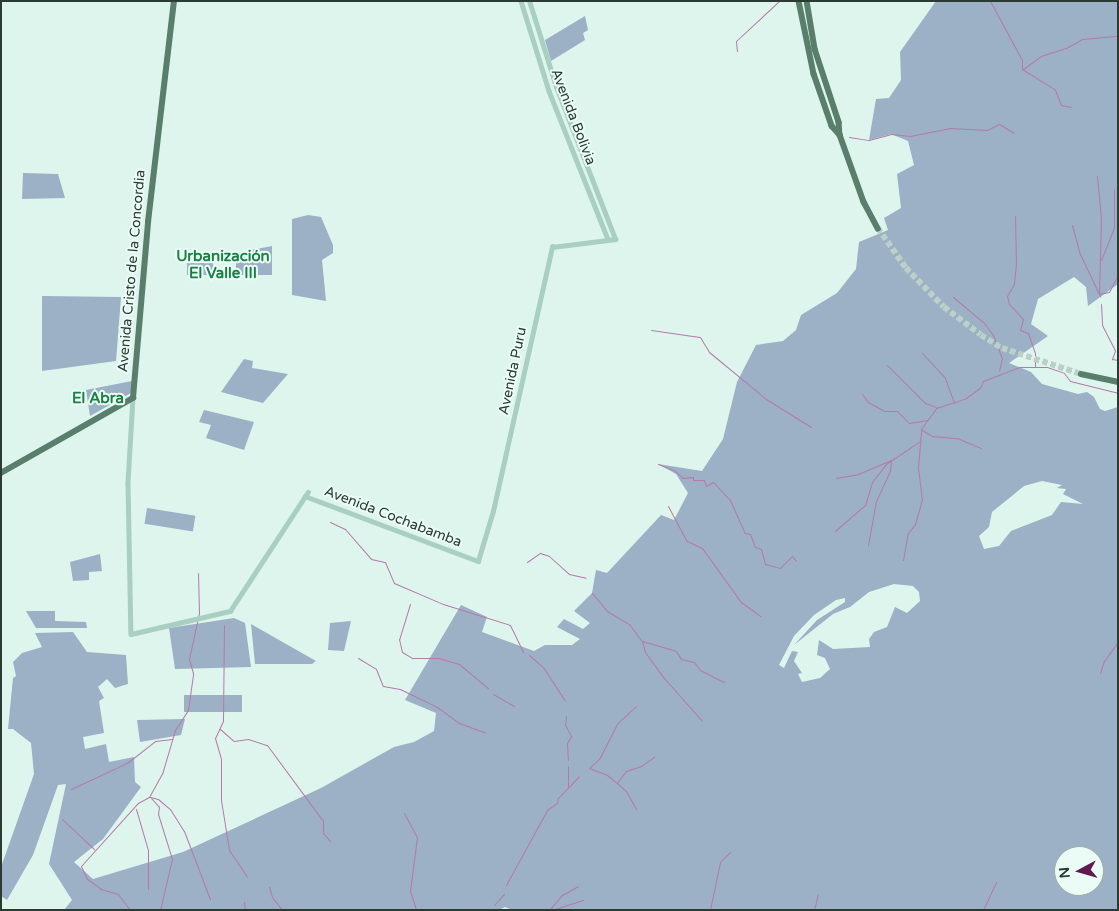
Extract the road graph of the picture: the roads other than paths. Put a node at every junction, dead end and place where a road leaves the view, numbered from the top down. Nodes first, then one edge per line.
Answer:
1 (174, 1) edge
2 (521, 1) edge
3 (529, 1) edge
4 (799, 1) edge
5 (807, 1) edge
6 (840, 136) junction
7 (878, 228) tunnel mouth
8 (608, 239) junction
9 (615, 239) joint
10 (1081, 374) tunnel mouth
11 (1118, 382) edge
12 (133, 398) junction
13 (1, 473) edge
14 (306, 494) joint
15 (478, 561) joint

1 - 12 main road, Avenida Cristo de la Concordia
2 - 8 street, Avenida Bolivia
3 - 9 street, Avenida Bolivia
4 - 6 main road
5 - 6 main road
6 - 7 main road
8 - 9 street, Avenida Puru
8 - 15 street, Avenida Puru
10 - 11 main road
12 - 13 main road
12 - 14 street, Avenida Cristo de la Concordia
14 - 15 street, Avenida Cochabamba

